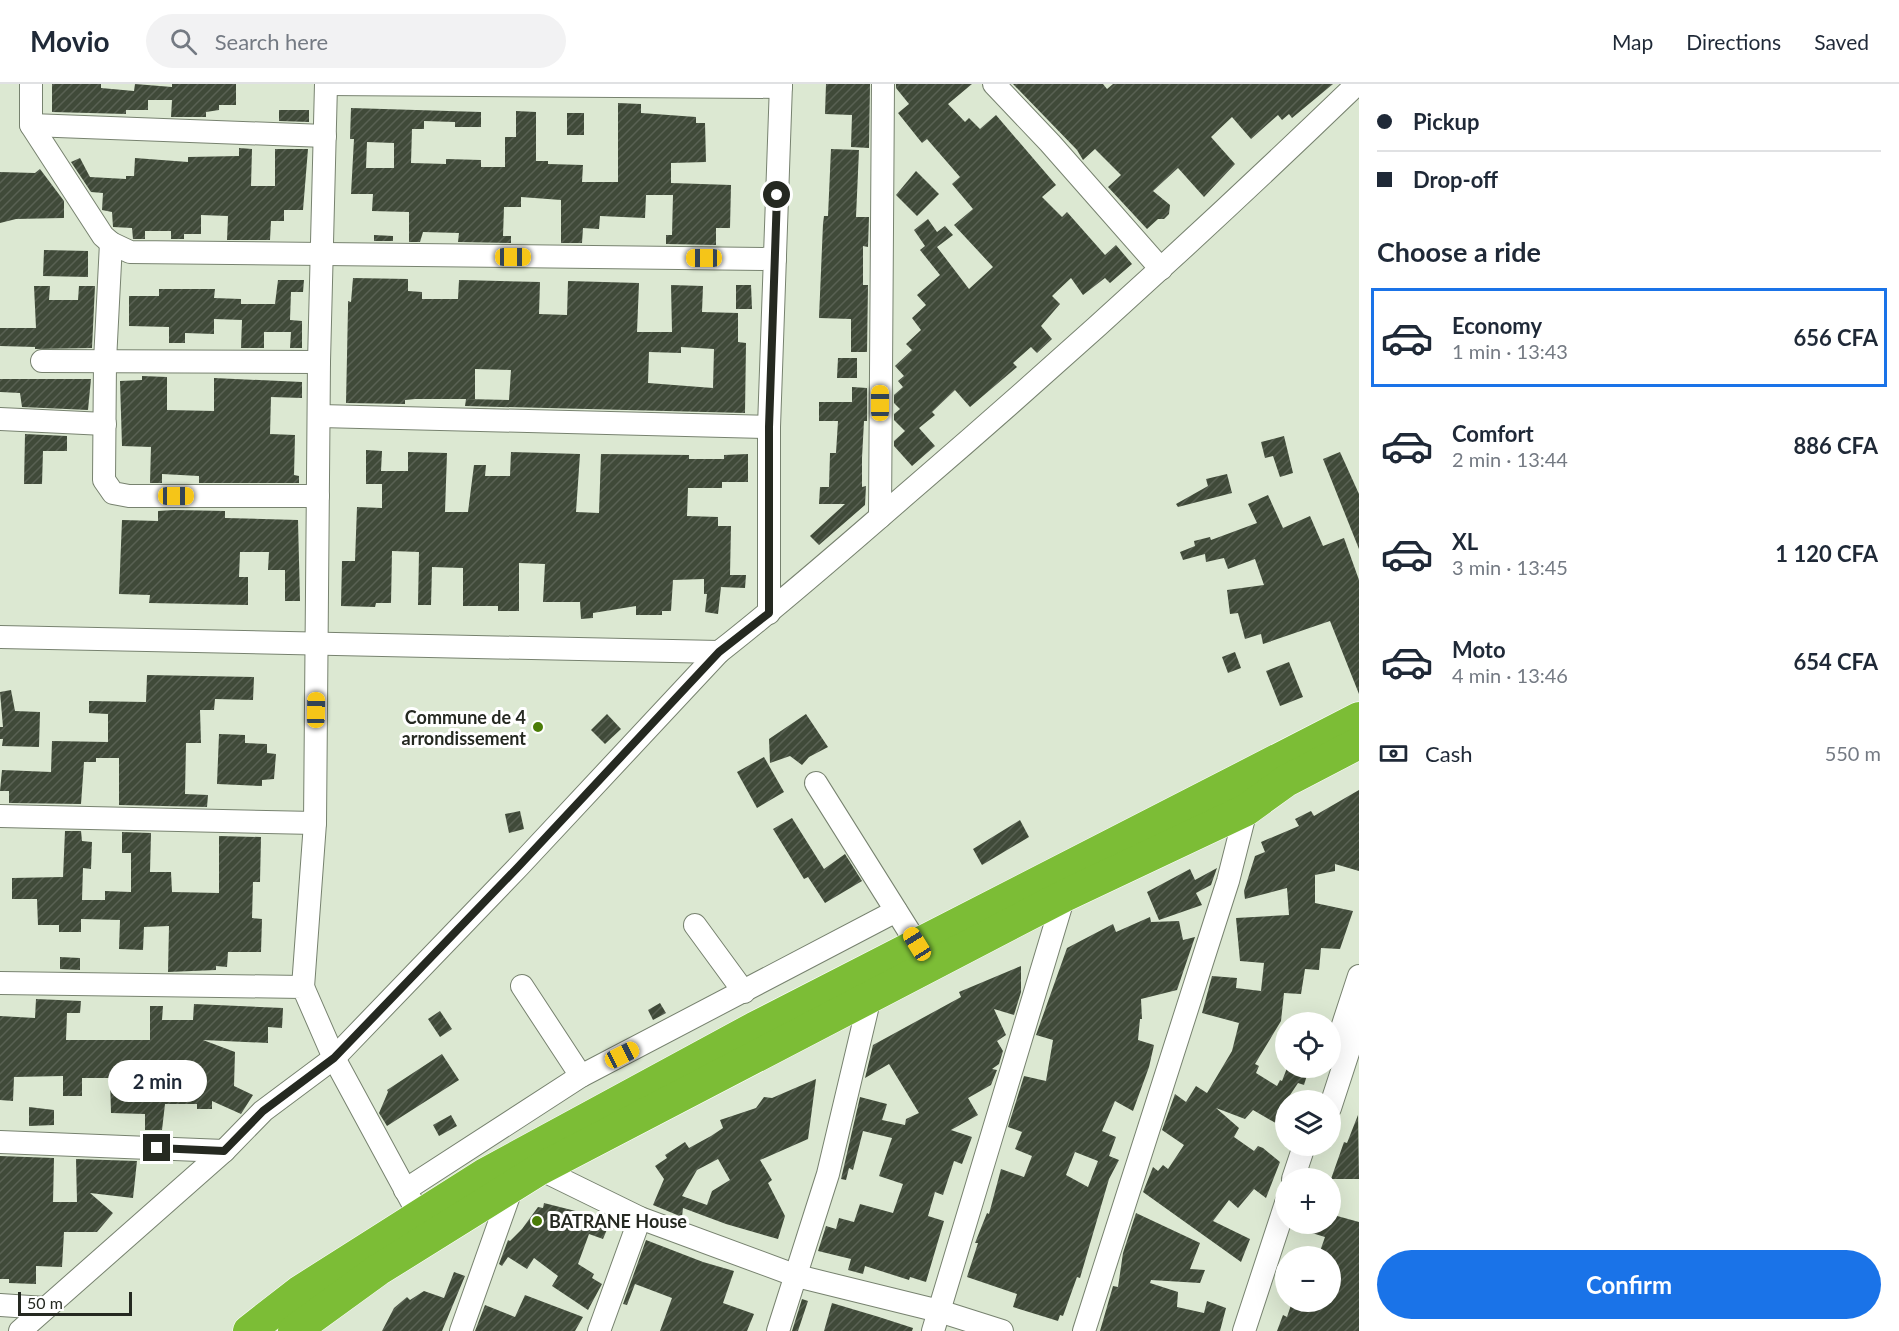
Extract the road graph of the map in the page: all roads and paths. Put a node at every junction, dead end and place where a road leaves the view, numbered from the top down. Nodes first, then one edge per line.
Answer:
1 (31, 84) edge
2 (326, 84) edge
3 (883, 84) edge
4 (994, 84) edge
5 (1357, 84) edge
6 (781, 86) edge
7 (31, 125) junction
8 (325, 136) junction
9 (111, 243) junction
10 (323, 256) junction
11 (775, 259) junction
12 (1161, 269) junction
13 (42, 361) dead end
14 (105, 361) junction
15 (319, 362) junction
16 (320, 416) junction
17 (0, 418) edge
18 (105, 424) junction
19 (769, 427) junction
20 (318, 496) junction
21 (880, 517) junction
22 (769, 613) junction
23 (0, 638) edge
24 (317, 642) junction
25 (719, 652) junction
26 (1359, 698) edge
27 (1359, 718) edge
28 (1359, 743) edge
29 (1359, 759) edge
30 (1280, 771) junction
31 (816, 783) dead end
32 (1246, 810) junction
33 (0, 816) edge
34 (315, 823) junction
35 (1064, 896) junction
36 (896, 911) junction
37 (695, 925) dead end
38 (917, 944) junction
39 (1359, 975) edge
40 (0, 983) edge
41 (522, 986) dead end
42 (303, 987) junction
43 (744, 992) junction
44 (870, 997) junction
45 (1359, 1018) edge
46 (1341, 1030) edge
47 (334, 1058) junction
48 (581, 1076) junction
49 (1336, 1090) edge
50 (0, 1142) edge
51 (224, 1151) junction
52 (540, 1168) junction
53 (512, 1187) junction
54 (412, 1203) junction
55 (640, 1218) junction
56 (1276, 1234) edge
57 (1290, 1234) edge
58 (797, 1276) junction
59 (0, 1305) edge
60 (45, 1308) junction
61 (936, 1321) edge
62 (20, 1331) edge
63 (249, 1331) edge
64 (294, 1331) edge
65 (461, 1331) edge
66 (599, 1331) edge
67 (778, 1331) edge
68 (1002, 1331) edge
69 (1084, 1331) edge
70 (1244, 1331) edge
71 (1259, 1331) edge

1 - 7 street
2 - 6 street
2 - 8 street
3 - 21 street
4 - 12 street
5 - 12 street
6 - 11 street
7 - 8 street
7 - 9 street
8 - 10 street
9 - 10 street
9 - 14 street
10 - 11 street
10 - 15 street
11 - 19 street
12 - 21 street
13 - 14 street
14 - 15 street
14 - 18 street
15 - 16 street
16 - 19 street
16 - 20 street
17 - 18 street
18 - 20 street
19 - 22 street
20 - 24 street
21 - 22 street
22 - 25 street
23 - 24 street
24 - 25 street
24 - 34 street
25 - 47 street
26 - 30 highway
27 - 30 highway
28 - 30 highway
29 - 30 highway
30 - 32 highway
30 - 38 highway
31 - 36 street
32 - 35 highway
32 - 69 street
33 - 34 street
34 - 42 street
35 - 44 highway
35 - 61 street
36 - 38 street
36 - 43 street
37 - 43 street
38 - 54 highway
39 - 46 street
40 - 42 street
41 - 48 street
42 - 47 street
43 - 48 street
44 - 52 highway
44 - 58 street
45 - 49 street
47 - 51 street
47 - 54 street
48 - 54 street
50 - 51 street
51 - 60 street
52 - 53 highway
52 - 55 street
53 - 64 highway
53 - 65 street
54 - 63 highway
55 - 58 street
55 - 66 street
56 - 70 street
57 - 71 street
58 - 61 street
58 - 67 street
59 - 60 street
60 - 62 street
61 - 68 street

